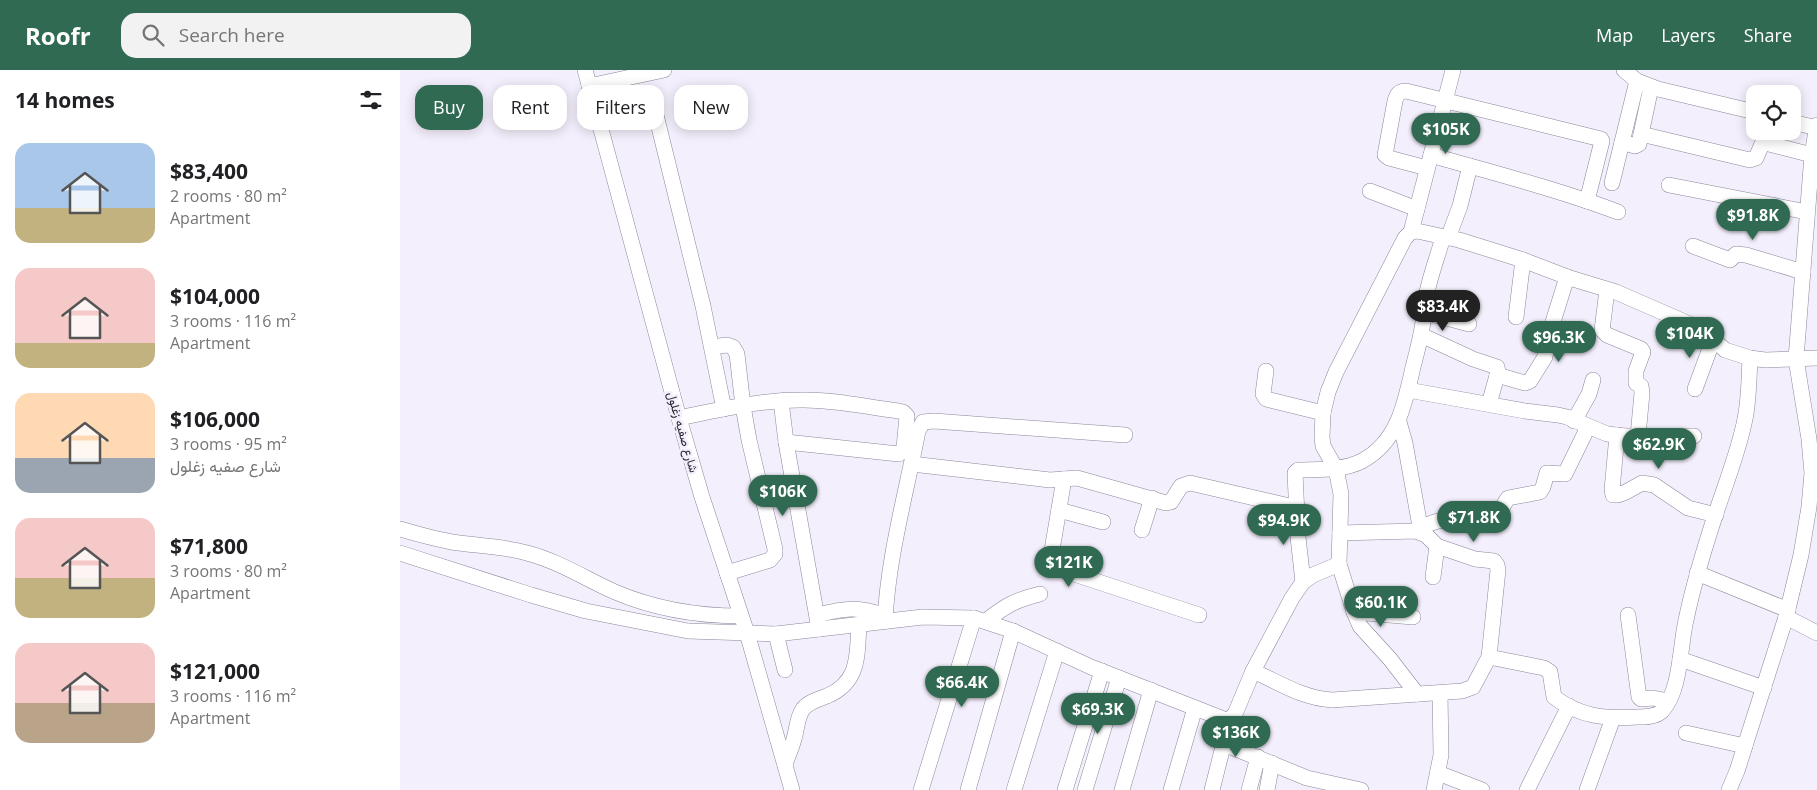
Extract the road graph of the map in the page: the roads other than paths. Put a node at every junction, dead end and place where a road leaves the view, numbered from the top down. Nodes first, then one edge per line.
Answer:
1 (585, 70) edge
2 (664, 70) edge
3 (1454, 70) edge
4 (1624, 70) edge
5 (1644, 84) junction
6 (588, 85) edge
7 (593, 85) edge
8 (1445, 100) junction
9 (1746, 110) edge
10 (1801, 124) edge
11 (1817, 127) edge
12 (600, 130) edge
13 (660, 130) edge
14 (1641, 134) junction
15 (1622, 142) junction
16 (1812, 155) junction
17 (1429, 161) junction
18 (1470, 166) junction
19 (1612, 182) dead end
20 (1669, 185) dead end
21 (1370, 191) dead end
22 (1587, 201) junction
23 (1417, 209) junction
24 (1618, 212) dead end
25 (1807, 212) junction
26 (1411, 232) junction
27 (1446, 237) junction
28 (1693, 246) dead end
29 (1523, 260) junction
30 (1803, 272) junction
31 (1567, 277) junction
32 (1607, 290) junction
33 (1424, 312) junction
34 (1516, 317) dead end
35 (1469, 324) dead end
36 (1421, 335) junction
37 (1713, 340) junction
38 (712, 347) junction
39 (1750, 358) junction
40 (1817, 358) edge
41 (1796, 359) junction
42 (1266, 371) dead end
43 (1497, 375) junction
44 (1593, 380) dead end
45 (1694, 389) dead end
46 (1408, 390) junction
47 (781, 401) junction
48 (1489, 404) junction
49 (743, 406) junction
50 (724, 409) junction
51 (1323, 413) junction
52 (679, 418) junction
53 (1399, 422) junction
54 (1581, 424) junction
55 (1125, 435) dead end
56 (1617, 436) junction
57 (1638, 436) junction
58 (1694, 436) dead end
59 (786, 442) junction
60 (912, 464) junction
61 (1336, 468) junction
62 (1064, 479) junction
63 (1152, 498) junction
64 (1298, 508) junction
65 (1059, 510) junction
66 (1716, 515) junction
67 (1103, 522) dead end
68 (400, 529) edge
69 (1142, 530) dead end
70 (1421, 530) junction
71 (1340, 533) junction
72 (1437, 546) junction
73 (400, 553) edge
74 (1338, 564) junction
75 (727, 573) junction
76 (1697, 573) junction
77 (1434, 577) dead end
78 (1303, 582) junction
79 (1040, 594) dead end
80 (1354, 612) junction
81 (1787, 614) junction
82 (1199, 615) dead end
83 (1628, 615) dead end
84 (741, 616) junction
85 (1413, 617) dead end
86 (886, 619) junction
87 (980, 619) junction
88 (818, 622) junction
89 (859, 624) junction
90 (1013, 631) junction
91 (746, 633) junction
92 (1817, 633) edge
93 (776, 634) junction
94 (1058, 651) junction
95 (1489, 657) junction
96 (1680, 659) junction
97 (785, 670) dead end
98 (1253, 670) junction
99 (1102, 671) junction
100 (1120, 678) junction
101 (1764, 688) junction
102 (1151, 690) junction
103 (1440, 693) junction
104 (1417, 694) junction
105 (1668, 701) junction
106 (1569, 706) junction
107 (1195, 708) junction
108 (1613, 718) junction
109 (1230, 719) junction
110 (1686, 734) dead end
111 (1224, 744) junction
112 (1745, 746) junction
113 (1258, 757) junction
114 (1272, 763) junction
115 (785, 764) junction
116 (1438, 773) junction
117 (1306, 784) edge
118 (792, 790) edge
119 (921, 790) edge
120 (968, 790) edge
121 (1014, 790) edge
122 (1065, 790) edge
123 (1085, 790) edge
124 (1122, 790) edge
125 (1171, 790) edge
126 (1212, 790) edge
127 (1249, 790) edge
128 (1267, 790) edge
129 (1361, 790) edge
130 (1434, 790) edge
131 (1482, 790) edge
132 (1527, 790) edge
133 (1587, 790) edge
134 (1729, 790) edge

1 - 6 street, شارع صفيه زغلول
2 - 7 street
3 - 8 street
4 - 5 street
5 - 9 street
5 - 14 street
5 - 15 street
8 - 17 street
8 - 17 street
8 - 22 street
10 - 11 street
11 - 16 street
12 - 52 street, شارع صفيه زغلول
13 - 38 street
14 - 15 street
14 - 16 street
15 - 19 street
16 - 25 street
17 - 18 street
17 - 23 street
18 - 22 street
18 - 27 street
20 - 25 street
21 - 23 street
22 - 24 street
23 - 26 street
25 - 30 street
26 - 27 street
26 - 51 street
27 - 29 street
27 - 33 street
28 - 30 street
29 - 31 street
29 - 34 street
30 - 41 street
31 - 32 street
31 - 43 street
32 - 37 street
32 - 57 street
33 - 35 street
33 - 36 street
36 - 43 street
36 - 46 street
37 - 39 street
37 - 45 street
38 - 49 street
38 - 50 street
39 - 41 street
39 - 66 street
40 - 41 street
41 - 81 street
42 - 51 street
43 - 48 street
44 - 54 street
46 - 48 street
46 - 53 street
47 - 49 street
47 - 59 street
47 - 59 street
48 - 54 street
49 - 50 street
49 - 75 street
50 - 52 street
51 - 61 street
52 - 75 street, شارع صفيه زغلول
53 - 61 street
53 - 70 street
54 - 56 street
54 - 70 street
55 - 60 street
56 - 57 street
56 - 66 street
57 - 58 street
59 - 88 street
60 - 62 street
60 - 86 street
61 - 64 street
61 - 71 street
62 - 63 street
62 - 65 street
63 - 64 street
63 - 69 street
64 - 78 street
65 - 67 street
65 - 82 street
66 - 76 street
68 - 84 street
70 - 71 street
70 - 72 street
71 - 74 street
72 - 77 street
72 - 95 street
73 - 91 street
74 - 78 street
74 - 80 street
75 - 84 street, شارع صفيه زغلول
76 - 81 street
76 - 96 street
78 - 98 street
79 - 87 street
80 - 85 street
80 - 104 street
81 - 92 street
81 - 101 street
83 - 105 street
84 - 91 street, شارع صفيه زغلول
86 - 87 street
86 - 88 street
86 - 89 street
87 - 90 street
87 - 119 street
88 - 89 street
88 - 93 street
89 - 115 street
90 - 94 street
90 - 120 street
91 - 93 street
91 - 115 street, شارع صفيه زغلول
93 - 97 street
94 - 99 street
94 - 121 street
95 - 103 street
95 - 106 street
96 - 101 street
96 - 105 street
98 - 104 street
98 - 109 street
99 - 100 street
99 - 122 street
100 - 102 street
100 - 123 street
101 - 112 street
102 - 107 street
102 - 124 street
103 - 104 street
103 - 116 street
105 - 108 street
106 - 108 street
106 - 132 street
107 - 109 street
107 - 125 street
108 - 133 street
109 - 111 street
110 - 112 street
111 - 113 street
111 - 126 street
112 - 134 street
113 - 114 street
113 - 127 street
114 - 117 street
114 - 128 street
115 - 118 street, شارع صفيه زغلول
116 - 130 street
116 - 131 street
117 - 129 street

